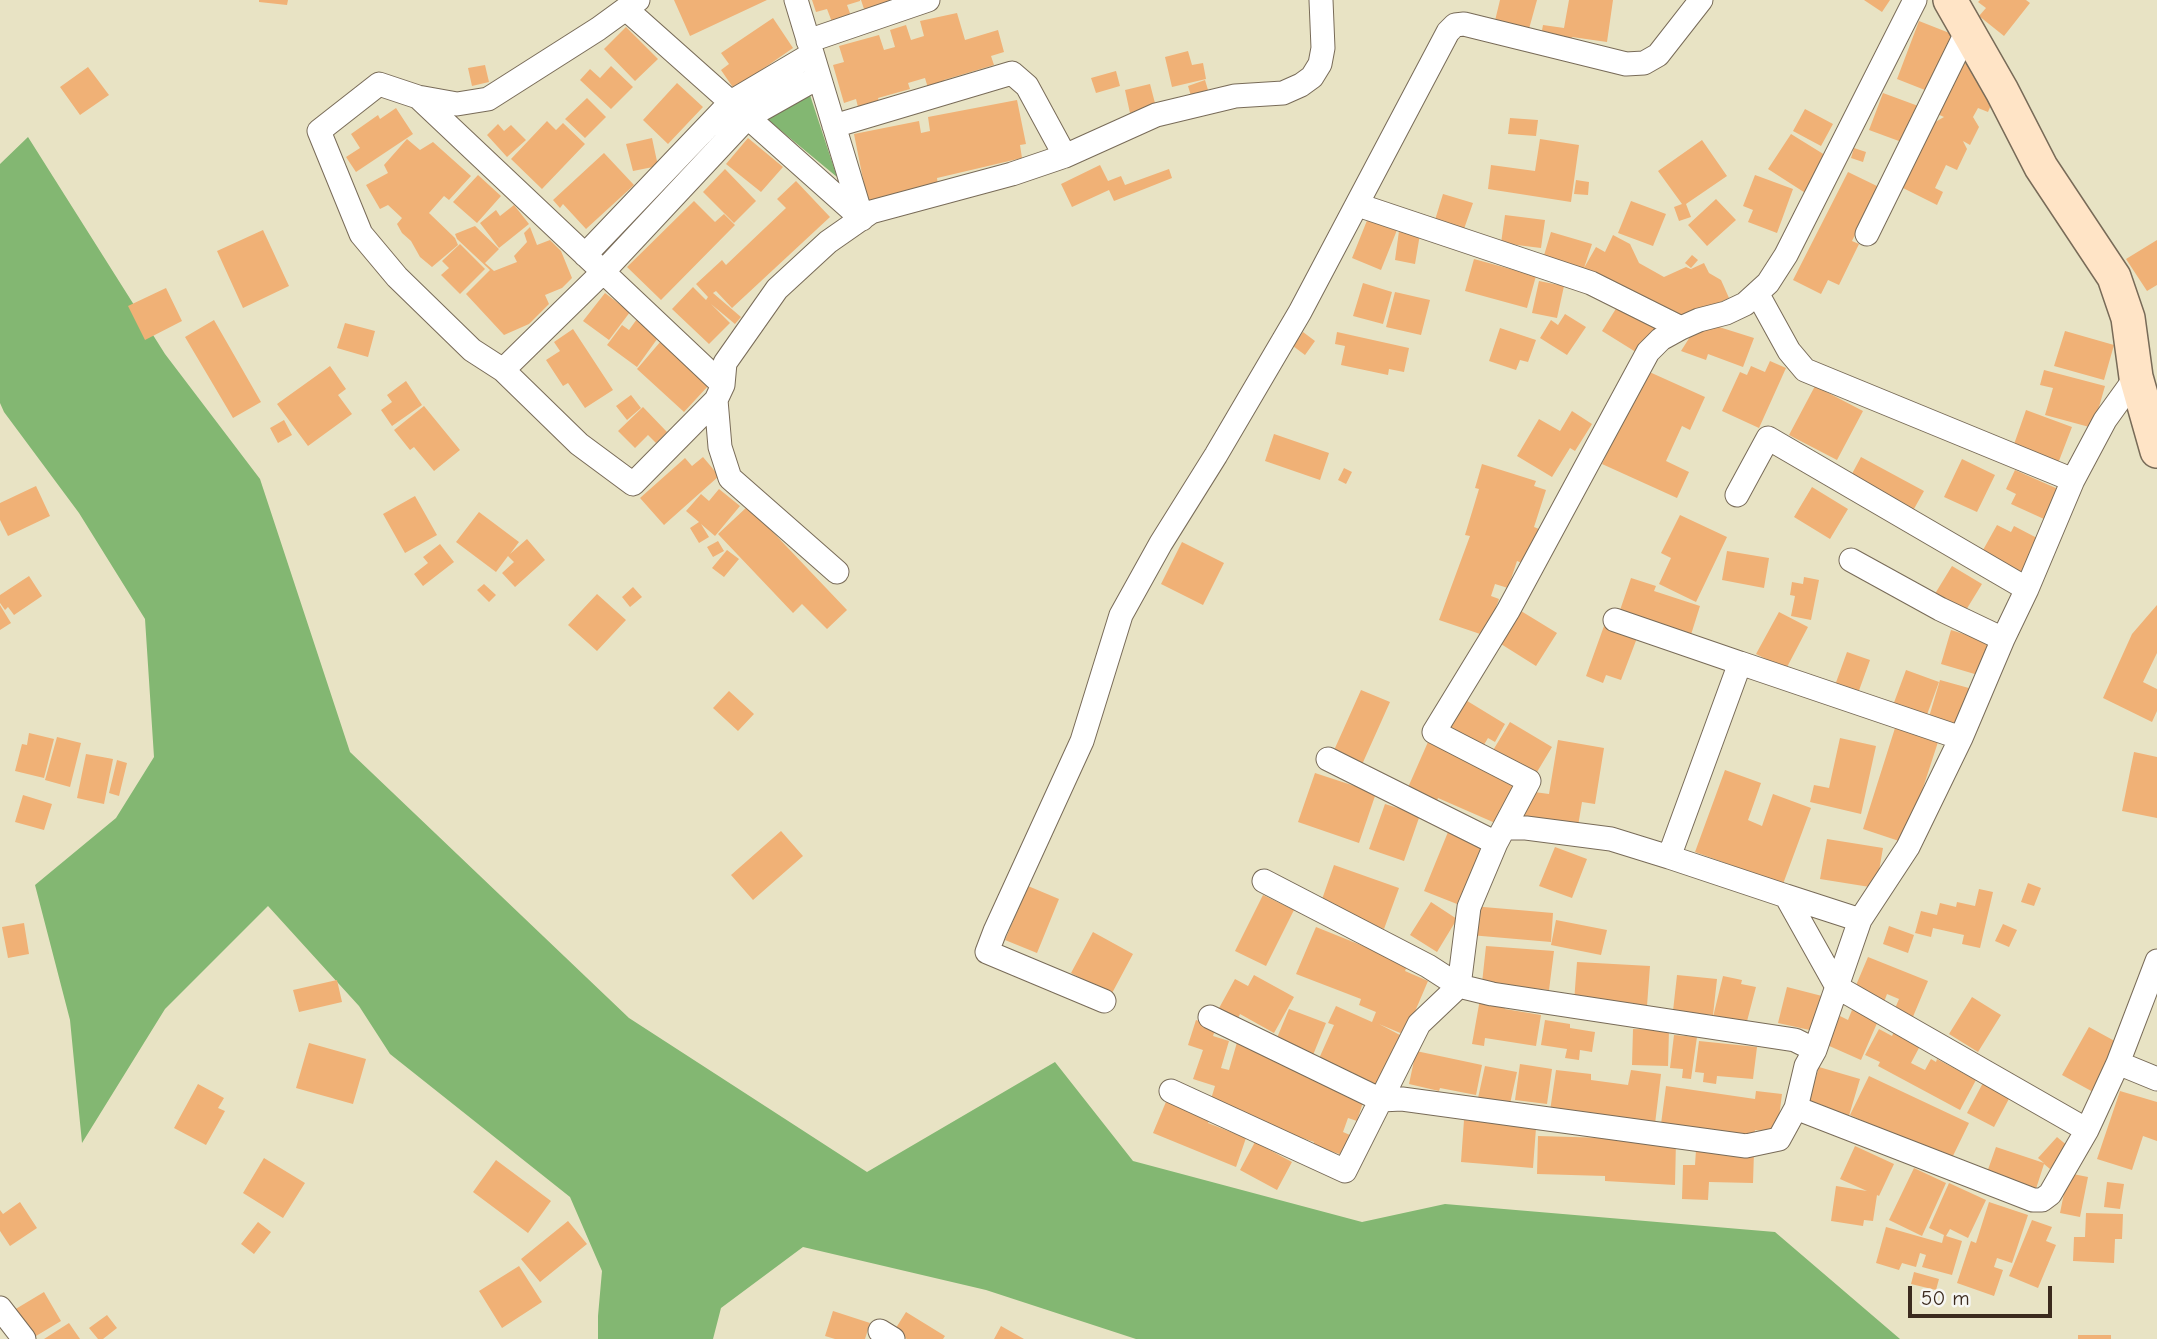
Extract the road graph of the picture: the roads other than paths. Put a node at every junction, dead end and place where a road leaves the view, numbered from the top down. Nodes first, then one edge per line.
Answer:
1 (796, 0) edge
2 (928, 0) edge
3 (1321, 0) edge
4 (1700, 0) edge
5 (1915, 0) edge
6 (1951, 0) edge
7 (632, 4) edge
8 (1967, 31) junction
9 (810, 48) junction
10 (819, 77) junction
11 (418, 97) junction
12 (739, 110) junction
13 (834, 126) junction
14 (1065, 156) junction
15 (1357, 205) junction
16 (862, 219) junction
17 (1867, 234) dead end
18 (585, 255) junction
19 (603, 272) junction
20 (1757, 293) junction
21 (1681, 328) junction
22 (503, 370) junction
23 (2136, 377) junction
24 (720, 392) junction
25 (2157, 451) edge
26 (2073, 480) junction
27 (1737, 495) dead end
28 (1851, 560) dead end
29 (837, 572) dead end
30 (2027, 589) junction
31 (1615, 620) dead end
32 (2003, 639) junction
33 (1740, 663) junction
34 (1961, 738) junction
35 (1328, 760) dead end
36 (1500, 835) junction
37 (1669, 857) junction
38 (1264, 881) dead end
39 (1786, 895) junction
40 (1860, 920) junction
41 (2157, 961) edge
42 (1460, 986) junction
43 (1837, 987) junction
44 (1104, 1001) dead end
45 (1210, 1017) dead end
46 (1815, 1050) junction
47 (2118, 1063) junction
48 (2157, 1079) edge
49 (1171, 1091) dead end
50 (1381, 1100) junction
51 (1796, 1108) junction
52 (2087, 1130) junction
53 (0, 1308) edge
54 (24, 1339) edge

1 - 9 street
2 - 9 street
3 - 14 street
4 - 15 street
5 - 20 street
6 - 8 street
7 - 11 street
7 - 12 street
8 - 17 street
8 - 23 street
9 - 10 street
9 - 12 street
10 - 12 street
10 - 13 street
11 - 18 street
11 - 22 street
12 - 16 street
12 - 18 street
12 - 19 street
13 - 14 street
13 - 16 street
14 - 16 street
15 - 21 street
15 - 44 street
16 - 24 street
18 - 19 street
19 - 22 street
19 - 24 street
20 - 21 street
20 - 26 street
21 - 36 street
22 - 24 street
23 - 25 street
23 - 26 street
24 - 29 street
26 - 30 street
27 - 30 street
28 - 32 street
30 - 32 street
31 - 33 street
32 - 34 street
33 - 34 street
33 - 37 street
34 - 40 street
35 - 36 street
36 - 37 street
36 - 42 street
37 - 39 street
38 - 42 street
39 - 40 street
39 - 43 street
40 - 43 street
41 - 47 street
42 - 46 street
42 - 50 street
43 - 46 street
43 - 52 street
45 - 50 street
46 - 51 street
47 - 48 street
47 - 52 street
49 - 50 street
50 - 51 street
51 - 52 street
53 - 54 street

